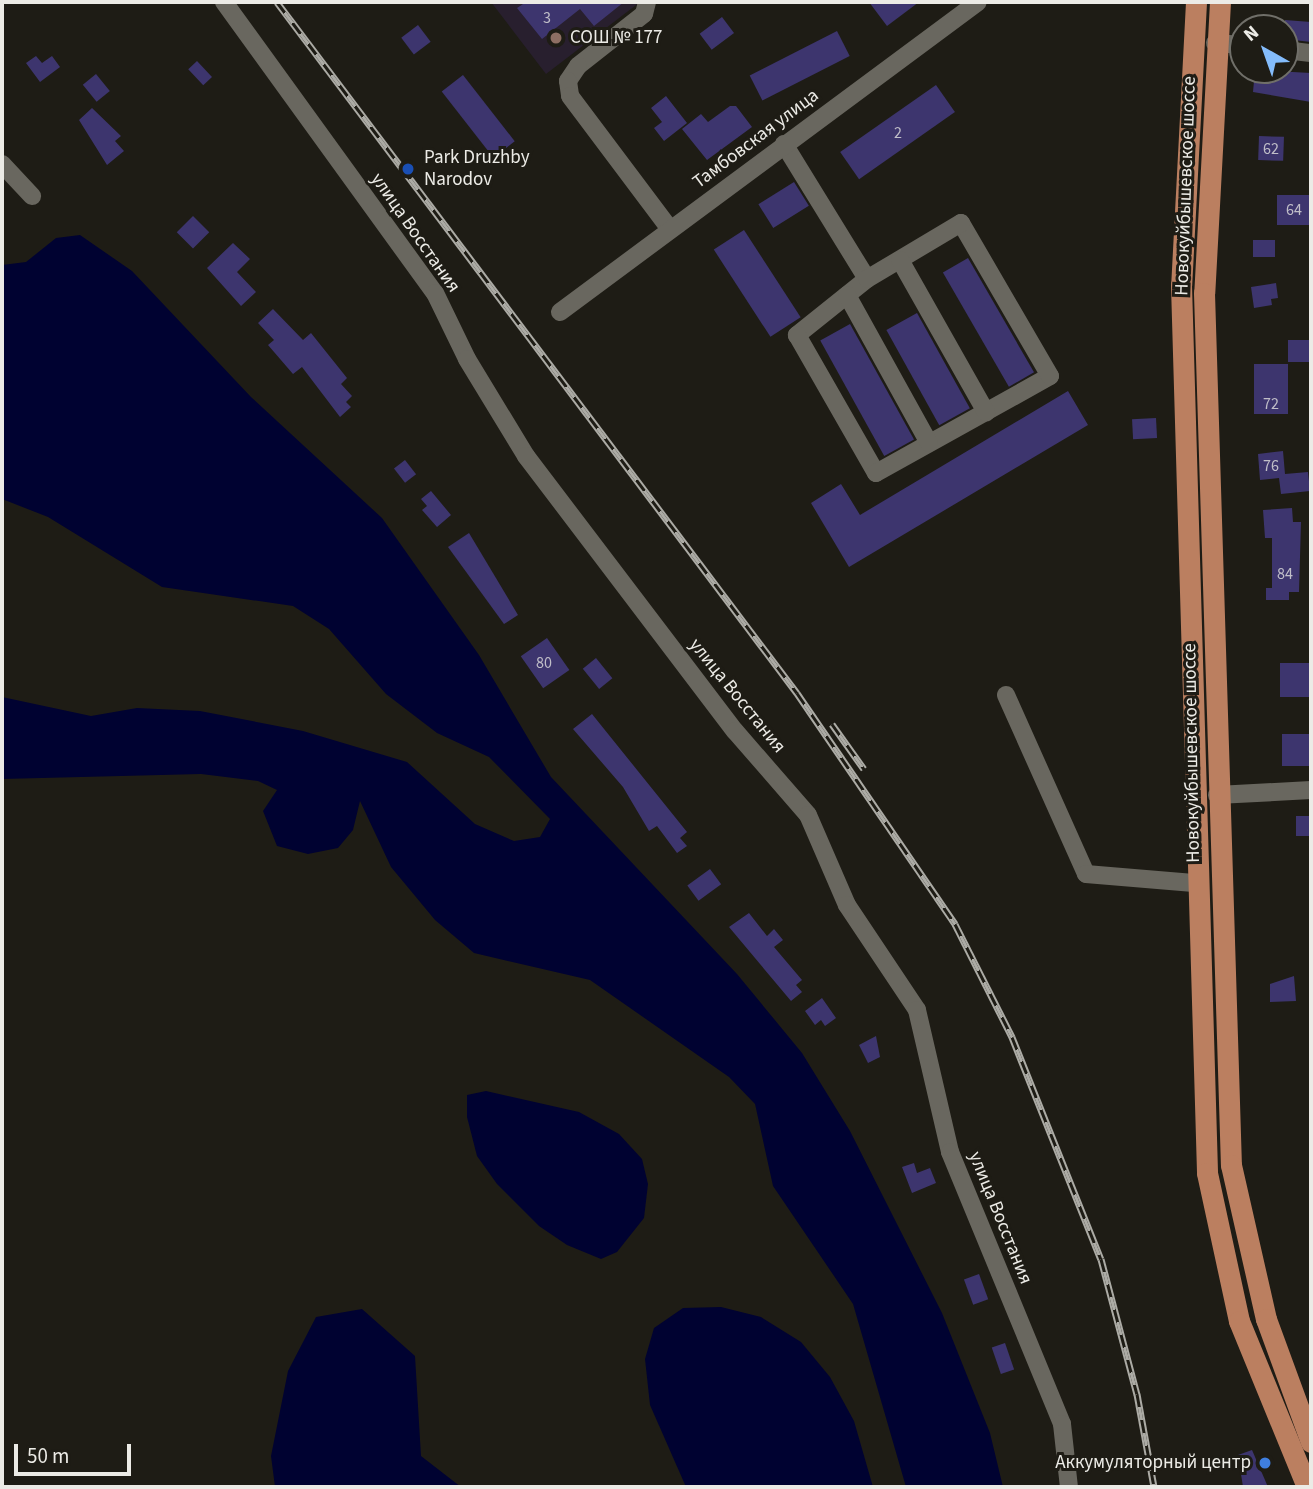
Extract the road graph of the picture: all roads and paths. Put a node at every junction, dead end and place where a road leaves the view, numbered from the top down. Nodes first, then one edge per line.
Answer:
1 (224, 2) edge
2 (647, 2) edge
3 (978, 2) edge
4 (1196, 2) edge
5 (1220, 2) edge
6 (1215, 43) junction
7 (1229, 44) edge
8 (784, 145) junction
9 (2, 164) edge
10 (32, 196) dead end
11 (670, 229) junction
12 (900, 260) junction
13 (867, 279) junction
14 (847, 295) junction
15 (560, 312) dead end
16 (986, 412) junction
17 (929, 443) junction
18 (1006, 695) dead end
19 (1311, 790) edge
20 (1217, 795) junction
21 (1194, 883) junction
22 (1311, 1441) edge
23 (1069, 1487) edge
24 (1307, 1487) edge

1 - 23 street, улица Восстания
2 - 11 street
3 - 8 street, Тамбовская улица
4 - 21 main road, Новокуйбышевское шоссе
5 - 6 main road, Новокуйбышевское шоссе
6 - 7 street
6 - 20 main road, Новокуйбышевское шоссе
8 - 11 street, Тамбовская улица
8 - 13 street
9 - 10 street
11 - 15 street, Тамбовская улица
12 - 13 street
12 - 16 street
12 - 16 street
13 - 14 street
14 - 17 street
14 - 17 street
16 - 17 street
18 - 21 street
19 - 20 street
20 - 22 main road, Новокуйбышевское шоссе
21 - 24 main road, Новокуйбышевское шоссе

